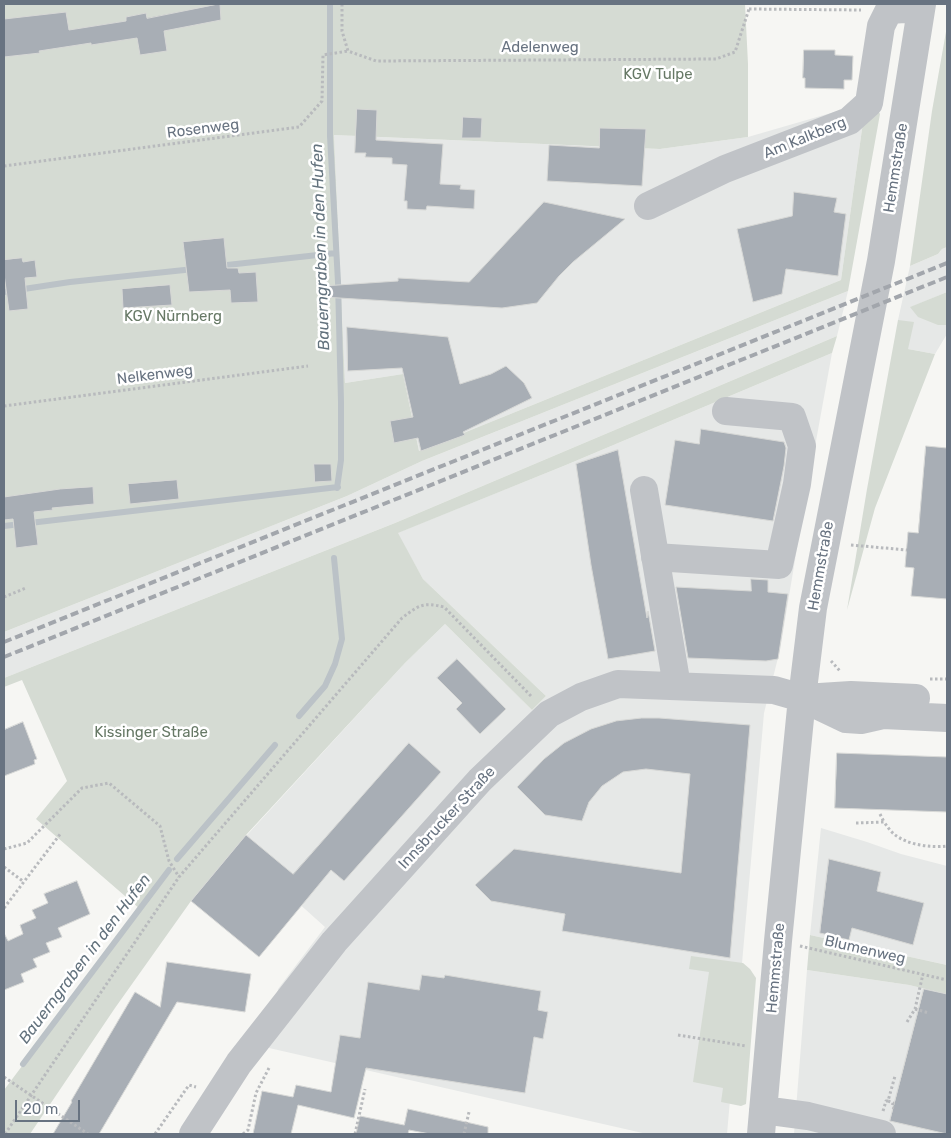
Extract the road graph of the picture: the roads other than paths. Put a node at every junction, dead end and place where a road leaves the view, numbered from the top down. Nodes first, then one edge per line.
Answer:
1 (923, 5) edge
2 (648, 206) dead end
3 (726, 411) dead end
4 (644, 490) dead end
5 (655, 556) junction
6 (677, 686) junction
7 (802, 698) junction
8 (947, 699) edge
9 (947, 718) edge
10 (762, 1122) edge
11 (883, 1127) edge
12 (193, 1134) edge

1 - 2 street, Am Kalkberg
1 - 7 street, Hemmstraße
3 - 5 street
4 - 5 street
5 - 6 street
6 - 7 street, Innsbrucker Straße
6 - 12 street, Innsbrucker Straße
7 - 8 street
7 - 9 street
7 - 10 street, Hemmstraße
10 - 11 street

